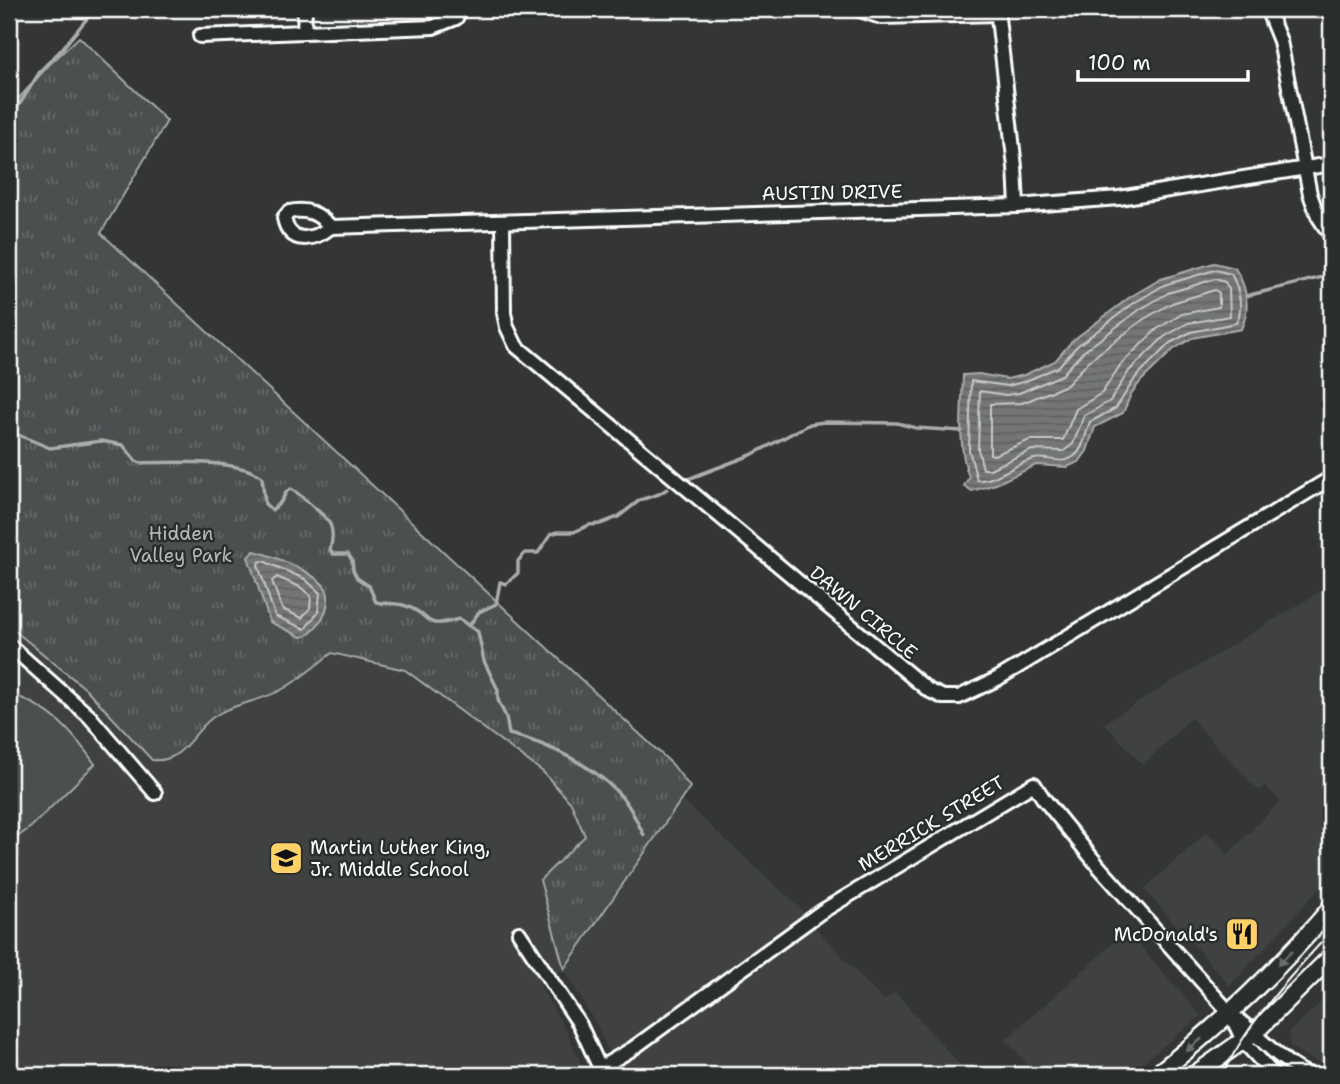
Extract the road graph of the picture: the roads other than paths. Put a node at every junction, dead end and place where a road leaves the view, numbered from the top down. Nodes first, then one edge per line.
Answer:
1 (304, 9) edge
2 (461, 9) edge
3 (857, 9) edge
4 (1267, 9) edge
5 (997, 11) edge
6 (304, 32) junction
7 (200, 36) dead end
8 (1331, 164) edge
9 (1304, 168) junction
10 (1017, 206) junction
11 (503, 222) junction
12 (331, 227) dead end
13 (1331, 236) edge
14 (1331, 478) edge
15 (9, 645) edge
16 (155, 793) dead end
17 (1331, 908) edge
18 (519, 933) dead end
19 (1331, 957) edge
20 (1230, 1013) junction
21 (1249, 1037) junction
22 (601, 1072) edge
23 (1156, 1075) edge
24 (1194, 1075) edge
25 (1274, 1075) edge
26 (1309, 1075) edge

1 - 6 street
2 - 6 street
3 - 5 street
4 - 9 street
5 - 10 street
6 - 7 street
8 - 9 street, AUSTIN DRIVE
9 - 10 street, AUSTIN DRIVE
9 - 13 street
10 - 11 street, AUSTIN DRIVE
11 - 12 street, AUSTIN DRIVE
11 - 14 street, DAWN CIRCLE
15 - 16 street
17 -> 20 main road
18 - 22 street
19 - 21 main road
20 - 21 street
20 - 22 street, MERRICK STREET
20 -> 23 main road
21 - 24 main road
21 - 25 street
21 - 26 street

